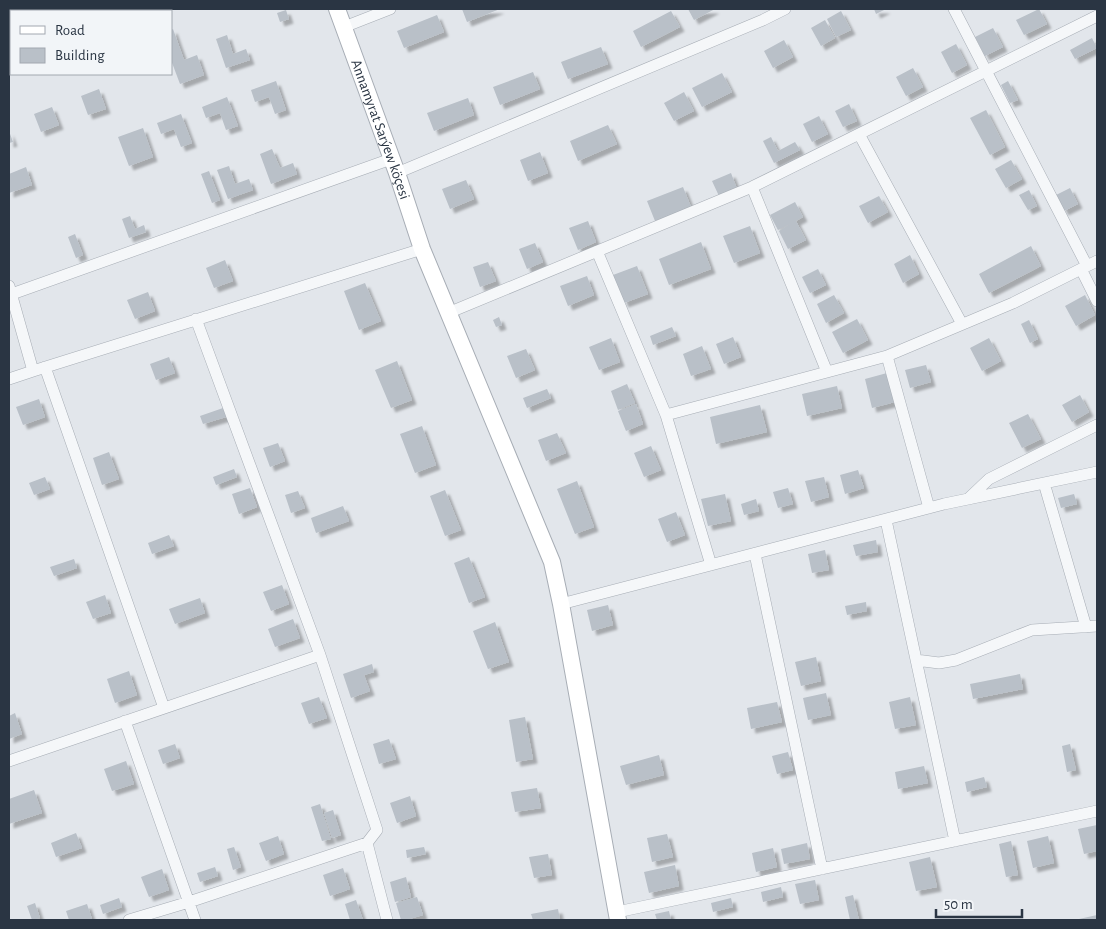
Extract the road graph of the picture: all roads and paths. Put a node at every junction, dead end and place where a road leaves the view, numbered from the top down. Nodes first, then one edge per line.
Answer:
1 (337, 9) edge
2 (390, 9) edge
3 (785, 9) edge
4 (954, 9) edge
5 (1097, 16) edge
6 (344, 27) junction
7 (986, 72) junction
8 (859, 134) junction
9 (394, 166) junction
10 (752, 187) junction
11 (422, 248) junction
12 (597, 251) junction
13 (1088, 265) edge
14 (10, 292) edge
15 (1097, 301) edge
16 (448, 313) junction
17 (196, 319) junction
18 (962, 324) junction
19 (887, 356) junction
20 (45, 367) junction
21 (32, 371) junction
22 (827, 372) junction
23 (9, 379) edge
24 (666, 415) junction
25 (1097, 425) edge
26 (1097, 472) edge
27 (1044, 483) junction
28 (967, 499) junction
29 (929, 508) junction
30 (886, 520) junction
31 (755, 554) junction
32 (711, 565) junction
33 (561, 604) junction
34 (1091, 626) edge
35 (320, 655) junction
36 (916, 660) junction
37 (164, 708) junction
38 (126, 721) junction
39 (9, 761) edge
40 (1097, 811) edge
41 (955, 841) junction
42 (367, 843) junction
43 (822, 869) junction
44 (189, 902) junction
45 (617, 916) edge
46 (129, 920) edge
47 (195, 920) edge
48 (387, 920) edge

1 - 6 street, Annamyrat Sarýew köçesi
2 - 6 street
3 - 9 street
4 - 7 street
5 - 7 street
6 - 9 street, Annamyrat Sarýew köçesi
7 - 8 street
7 - 13 street
8 - 10 street
8 - 18 street
9 - 11 street, Annamyrat Sarýew köçesi
9 - 14 street
10 - 12 street
10 - 22 street
11 - 16 street, Annamyrat Sarýew köçesi
11 - 17 street
12 - 16 street
12 - 24 street
13 - 15 street
13 - 18 street
14 - 21 street
16 - 33 street, Annamyrat Sarýew köçesi
17 - 20 street
17 - 35 street
18 - 19 street
19 - 22 street
19 - 29 street
20 - 21 street
20 - 37 street
21 - 23 street
22 - 24 street
24 - 32 street
25 - 28 street
26 - 27 street
27 - 28 street
27 - 34 street
28 - 29 street
29 - 30 street
30 - 31 street
30 - 36 street
31 - 32 street
31 - 43 street
32 - 33 street
33 - 45 street, Annamyrat Sarýew köçesi
34 - 36 street
35 - 37 street
35 - 42 street
36 - 41 street
37 - 38 street
38 - 39 street
38 - 44 street
40 - 41 street
41 - 43 street
42 - 44 street
42 - 48 street
43 - 45 street
44 - 46 street
44 - 47 street

